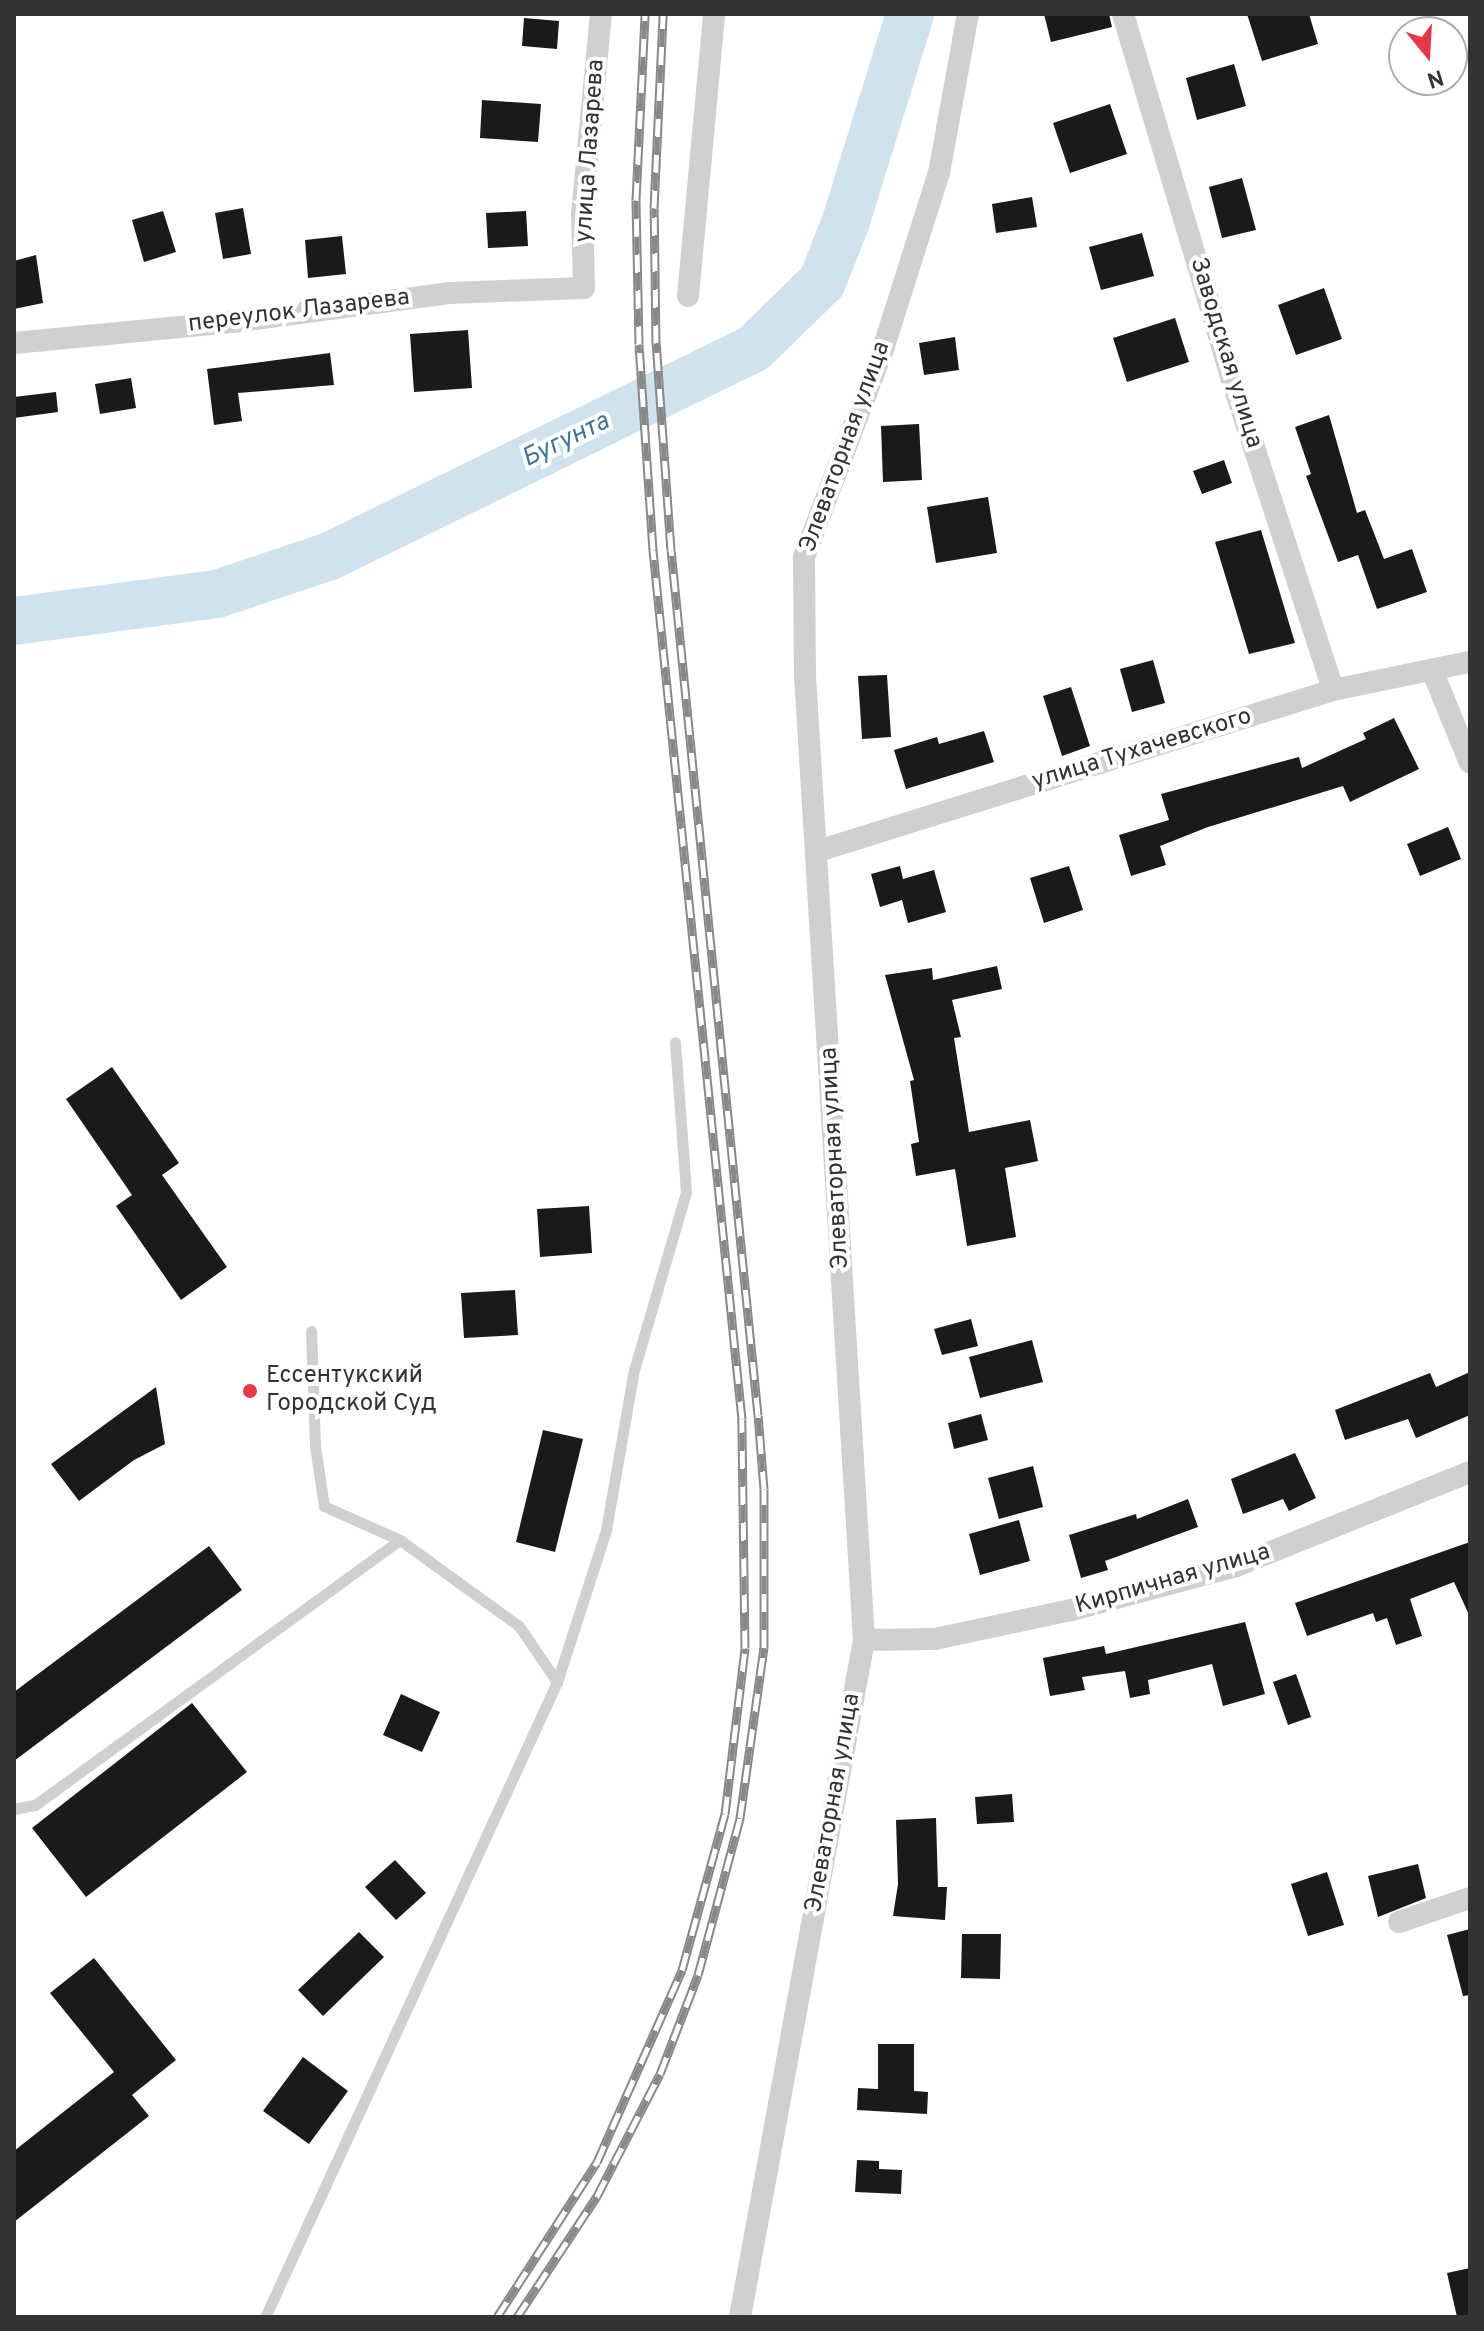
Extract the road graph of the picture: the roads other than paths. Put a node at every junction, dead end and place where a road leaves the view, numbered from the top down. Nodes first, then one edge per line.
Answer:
1 (601, 14) edge
2 (714, 14) edge
3 (968, 14) edge
4 (1123, 14) edge
5 (584, 288) joint
6 (688, 296) dead end
7 (14, 343) edge
8 (1470, 662) edge
9 (1432, 670) junction
10 (1333, 690) junction
11 (1470, 763) edge
12 (818, 851) junction
13 (675, 1042) dead end
14 (311, 1331) dead end
15 (1470, 1472) edge
16 (400, 1540) junction
17 (864, 1640) junction
18 (557, 1682) junction
19 (14, 1809) edge
20 (1470, 1898) edge
21 (1399, 1922) dead end
22 (265, 2317) edge
23 (740, 2317) edge

1 - 5 street, улица Лазарева
2 - 6 street
3 - 12 street, Элеваторная улица
4 - 10 street, Заводская улица
5 - 7 street, переулок Лазарева
8 - 9 street, улица Тухачевского
9 - 10 street, улица Тухачевского
9 - 11 street
10 - 12 street, улица Тухачевского
12 - 17 street, Элеваторная улица
13 - 18 lane
14 - 16 lane
15 - 17 street, Кирпичная улица
16 - 18 lane
16 - 19 lane
17 - 23 street, Элеваторная улица
18 - 22 lane
20 - 21 street

